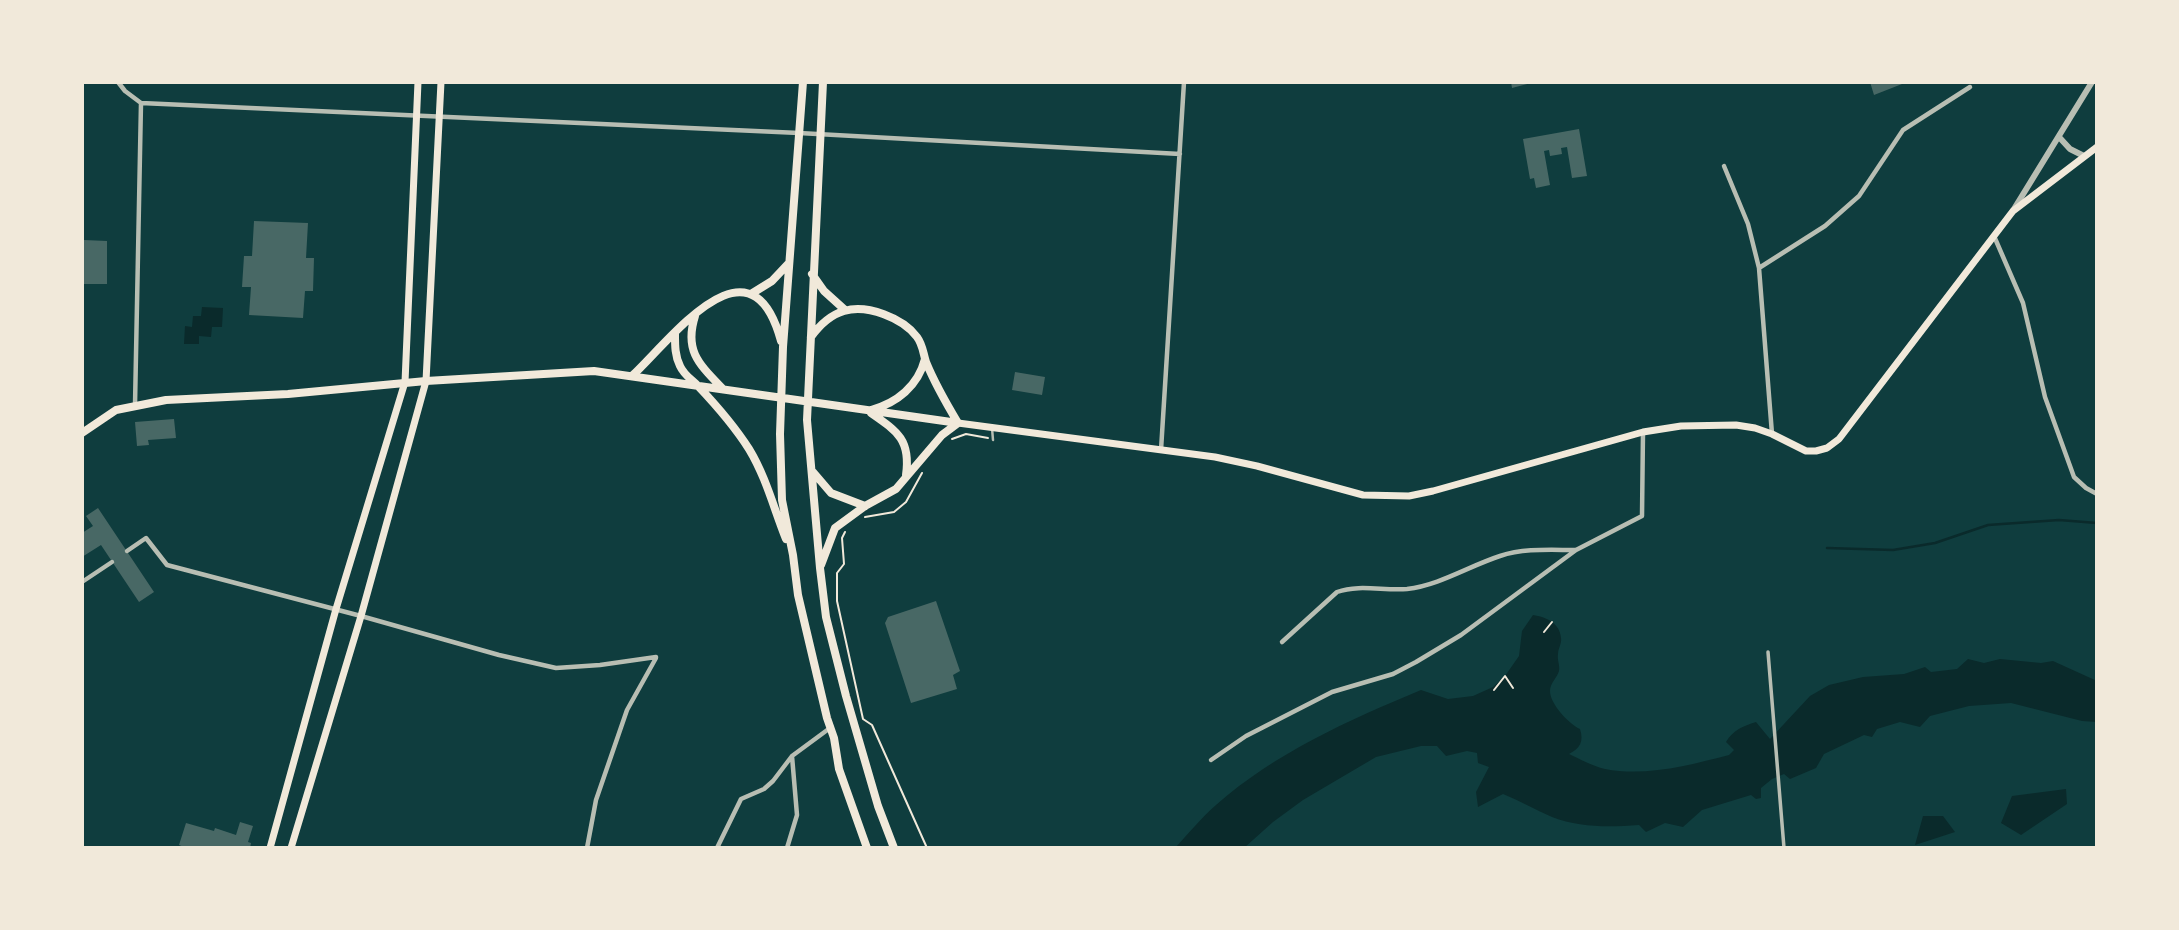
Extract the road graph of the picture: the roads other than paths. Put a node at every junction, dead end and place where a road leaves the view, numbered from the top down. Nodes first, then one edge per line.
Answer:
1 (118, 82) edge
2 (418, 82) edge
3 (441, 82) edge
4 (803, 82) edge
5 (823, 82) edge
6 (1184, 82) edge
7 (2092, 82) edge
8 (1970, 87) dead end
9 (141, 103) junction
10 (416, 117) junction
11 (439, 117) junction
12 (799, 133) junction
13 (820, 134) junction
14 (2059, 138) junction
15 (2097, 147) edge
16 (1180, 154) junction
17 (2084, 156) junction
18 (1724, 166) dead end
19 (2013, 211) junction
20 (1994, 235) junction
21 (789, 264) junction
22 (1759, 268) junction
23 (812, 274) junction
24 (751, 294) junction
25 (845, 310) junction
26 (696, 315) junction
27 (675, 334) junction
28 (811, 337) junction
29 (783, 347) junction
30 (925, 359) junction
31 (633, 375) junction
32 (426, 381) junction
33 (405, 382) junction
34 (696, 384) junction
35 (725, 389) junction
36 (135, 405) junction
37 (869, 411) junction
38 (958, 423) junction
39 (992, 428) junction
40 (1643, 432) junction
41 (82, 433) edge
42 (1772, 434) junction
43 (993, 439) road end
44 (1161, 450) junction
45 (812, 470) junction
46 (906, 476) junction
47 (2097, 494) edge
48 (864, 506) junction
49 (1576, 550) junction
50 (127, 551) dead end
51 (793, 555) junction
52 (112, 562) dead end
53 (820, 568) junction
54 (82, 582) edge
55 (336, 609) junction
56 (361, 615) junction
57 (1282, 642) dead end
58 (1768, 652) dead end
59 (830, 728) junction
60 (792, 756) junction
61 (1211, 760) dead end
62 (270, 848) edge
63 (291, 848) edge
64 (587, 848) edge
65 (717, 848) edge
66 (787, 848) edge
67 (867, 848) edge
68 (894, 848) edge
69 (1784, 848) edge

1 - 9 street
2 - 10 main road
3 - 11 main road
4 - 12 main road
5 - 13 main road
6 - 16 street
7 - 14 street
8 - 22 street
9 - 10 street
9 - 36 street
10 - 11 street
10 - 33 main road
11 - 12 street
11 - 32 main road
12 - 13 street
12 - 21 main road
13 - 16 street
13 - 23 main road
14 - 17 street
14 - 19 street
15 - 17 main road
16 - 44 street
17 - 19 main road
18 - 22 street
19 - 20 main road
20 - 42 main road
20 - 47 street
21 - 24 main road
21 - 29 main road
22 - 42 street
23 - 25 main road
23 - 28 main road
24 - 26 main road
24 - 29 main road
25 - 28 main road
25 - 30 main road
26 - 27 main road
26 - 35 main road
27 - 31 main road
27 - 34 main road
28 - 45 main road
29 - 51 main road
30 - 37 main road
30 - 38 main road
31 - 32 main road
31 - 34 main road
32 - 33 main road
32 - 56 main road
33 - 36 main road
33 - 55 main road
34 - 35 main road
34 - 51 main road
35 - 37 main road
36 - 41 main road
37 - 38 main road
37 - 46 main road
38 - 39 main road
38 - 46 main road
39 - 43 lane
39 - 44 main road
40 - 42 main road
40 - 44 main road
40 - 49 street
45 - 48 main road
45 - 53 main road
46 - 48 main road
48 - 53 main road
49 - 57 street
49 - 61 street
50 - 55 street
51 - 59 main road
52 - 54 street
53 - 68 main road
55 - 56 street
55 - 62 main road
56 - 63 main road
56 - 64 street
58 - 69 street
59 - 60 street
59 - 67 main road
60 - 65 street
60 - 66 street

